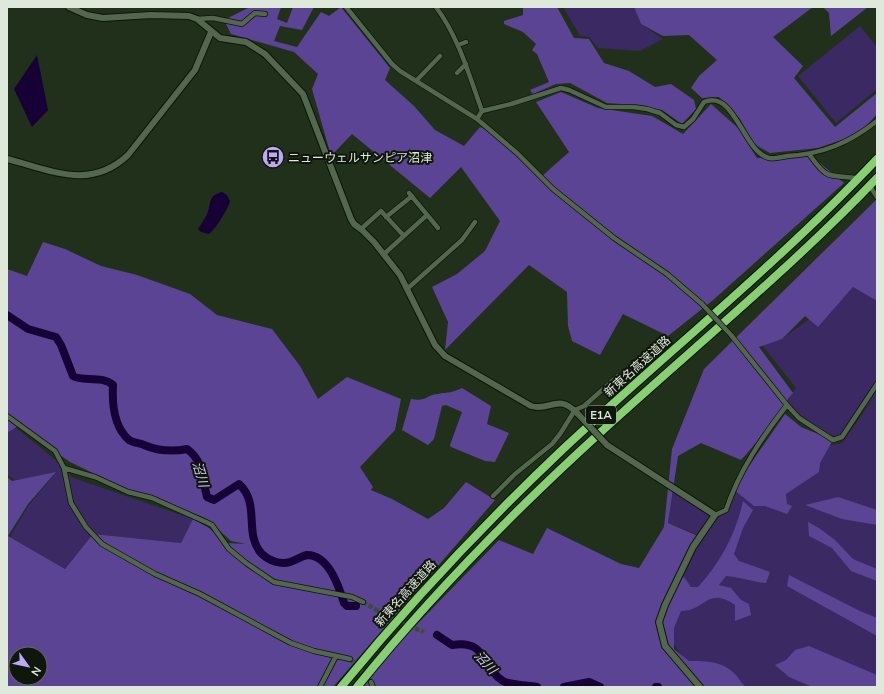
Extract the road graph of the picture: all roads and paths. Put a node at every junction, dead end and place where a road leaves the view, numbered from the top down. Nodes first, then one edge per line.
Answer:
1 (69, 7) edge
2 (346, 7) edge
3 (436, 7) edge
4 (265, 14) dead end
5 (197, 20) junction
6 (211, 32) junction
7 (466, 42) dead end
8 (458, 45) junction
9 (440, 56) dead end
10 (466, 64) junction
11 (457, 73) dead end
12 (416, 81) junction
13 (482, 111) junction
14 (477, 119) junction
15 (877, 121) edge
16 (809, 154) junction
17 (7, 159) edge
18 (877, 159) edge
19 (856, 178) dead end
20 (877, 178) edge
21 (871, 188) dead end
22 (877, 197) edge
23 (427, 215) junction
24 (386, 217) junction
25 (475, 222) dead end
26 (438, 228) dead end
27 (361, 229) junction
28 (404, 236) junction
29 (384, 254) junction
30 (406, 289) junction
31 (618, 376) dead end
32 (877, 384) edge
33 (787, 405) junction
34 (576, 412) junction
35 (7, 416) edge
36 (64, 468) junction
37 (493, 496) dead end
38 (715, 515) junction
39 (363, 602) tunnel mouth
40 (336, 656) junction
41 (350, 659) tunnel mouth
42 (371, 682) tunnel mouth
43 (320, 687) edge
44 (341, 687) edge
45 (357, 687) edge
46 (373, 687) edge
47 (700, 687) edge

1 - 5 street
2 - 12 street
3 - 8 street
4 - 5 street
5 - 6 street
6 - 17 street
6 - 27 street
7 - 8 street
8 - 10 street
9 - 12 street
10 - 11 street
10 - 13 street
12 - 14 street
13 - 14 street
13 - 16 street
14 - 33 street, bridge
15 - 16 street
16 - 19 street
18 - 44 highway, 新東名高速道路 / E1A
20 - 45 highway, 新東名高速道路 / E1A
21 - 22 street
23 - 24 street
23 - 26 street
23 - 28 street
24 - 27 street
24 - 28 street
25 - 30 street
27 - 29 street
28 - 29 street
29 - 30 street
30 - 34 street
31 - 34 street
32 - 33 street
33 - 38 street
34 - 37 street
34 - 38 street, bridge
35 - 36 street
36 - 39 street
36 - 40 street
38 - 47 street
40 - 41 street
40 - 43 street
42 - 46 street

